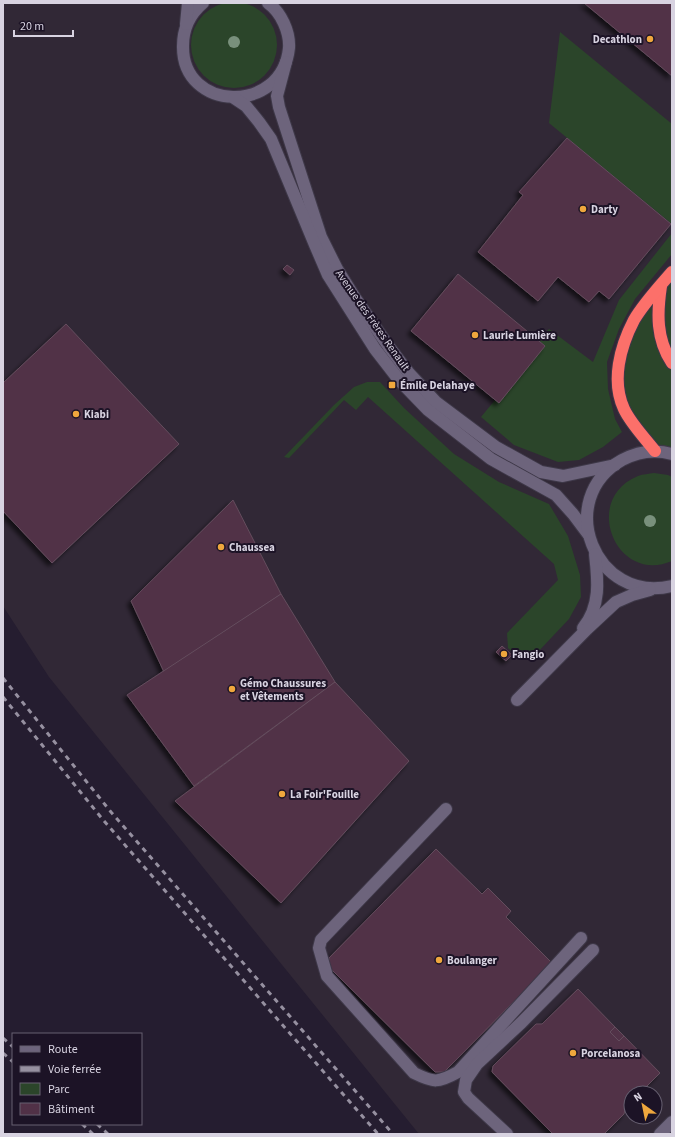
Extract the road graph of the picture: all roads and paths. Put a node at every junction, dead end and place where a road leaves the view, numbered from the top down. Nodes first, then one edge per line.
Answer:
1 (188, 3) edge
2 (203, 3) edge
3 (268, 3) edge
4 (186, 27) junction
5 (286, 62) junction
6 (234, 98) junction
7 (672, 272) edge
8 (661, 286) junction
9 (672, 363) edge
10 (655, 451) junction
11 (672, 454) edge
12 (615, 465) junction
13 (588, 534) junction
14 (595, 554) junction
15 (672, 586) edge
16 (655, 588) junction
17 (560, 657) junction
18 (518, 700) dead end
19 (446, 808) dead end
20 (581, 938) dead end
21 (593, 950) dead end
22 (672, 1122) edge
23 (507, 1134) edge
24 (660, 1134) edge

1 - 4 street
2 - 4 street
3 - 5 street, Avenue des Frères Renault
4 - 6 street
5 - 6 street
5 - 12 street, Avenue des Frères Renault
6 - 13 street, Avenue des Frères Renault
7 - 8 highway
8 - 9 highway
8 - 10 highway
10 - 11 street
10 - 12 street
12 - 13 street
13 - 14 street
14 - 16 street
14 - 17 street
15 - 16 street
16 - 17 street
17 - 18 street
19 - 20 street
21 - 23 street
22 - 24 street

